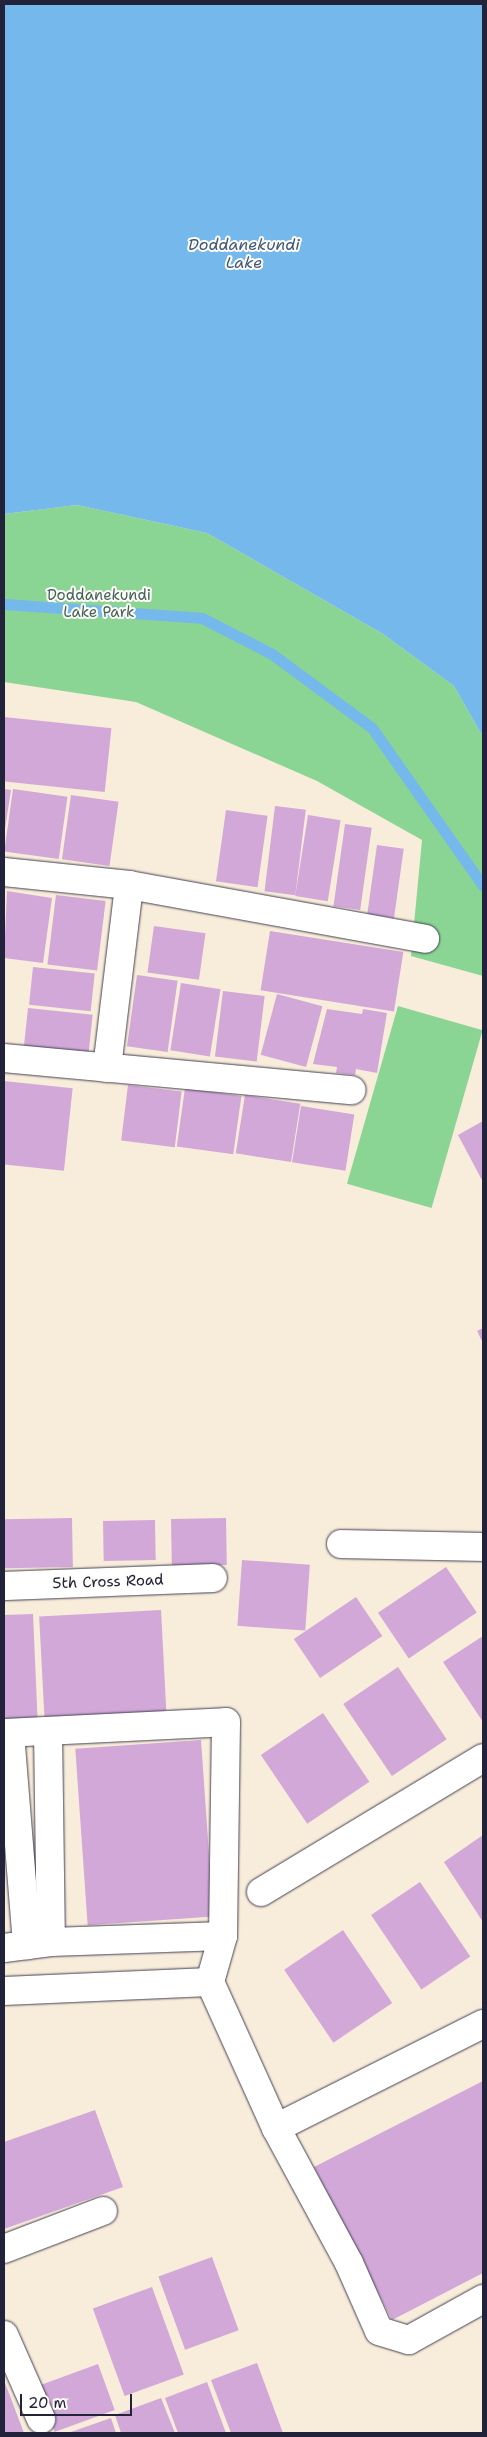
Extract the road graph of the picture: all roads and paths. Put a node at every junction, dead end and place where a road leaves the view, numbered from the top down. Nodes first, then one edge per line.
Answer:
1 (4, 872) edge
2 (129, 884) junction
3 (425, 939) dead end
4 (4, 1058) edge
5 (107, 1068) junction
6 (352, 1090) dead end
7 (341, 1544) dead end
8 (483, 1547) edge
9 (213, 1578) dead end
10 (4, 1586) edge
11 (48, 1731) junction
12 (7, 1733) edge
13 (483, 1758) edge
14 (261, 1892) dead end
15 (223, 1936) junction
16 (27, 1945) edge
17 (210, 1982) junction
18 (4, 1991) edge
19 (483, 2024) edge
20 (276, 2128) junction
21 (103, 2211) dead end
22 (4, 2249) edge
23 (483, 2299) edge
24 (4, 2335) edge
25 (41, 2419) dead end

1 - 2 street
2 - 3 street
2 - 5 street
4 - 5 street
5 - 6 street
7 - 8 street
9 - 10 street, 5th Cross Road
11 - 12 street
11 - 15 street
11 - 16 street
12 - 16 street
13 - 14 street
15 - 16 street
15 - 17 street
17 - 18 street
17 - 20 street
19 - 20 street
20 - 23 street
21 - 22 street
24 - 25 street

